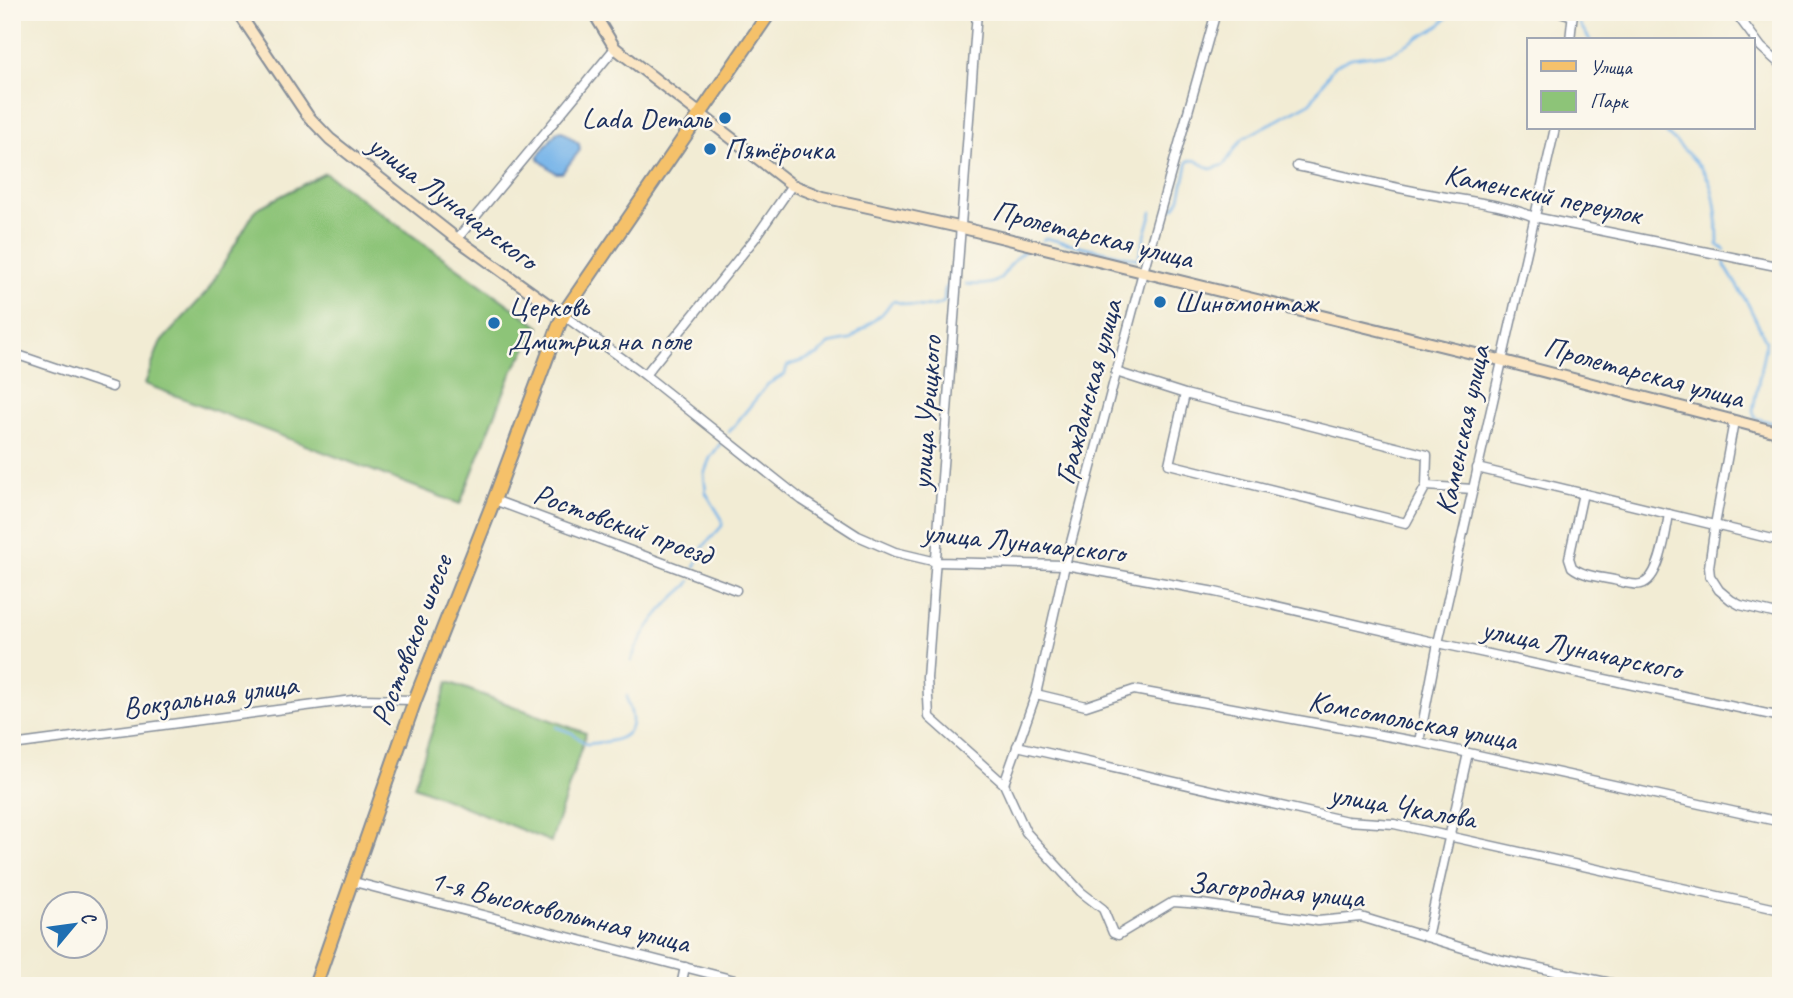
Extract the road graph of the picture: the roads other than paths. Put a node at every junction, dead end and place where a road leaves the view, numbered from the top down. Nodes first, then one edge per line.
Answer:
1 (238, 12) edge
2 (593, 12) edge
3 (770, 12) edge
4 (977, 12) edge
5 (1216, 12) edge
6 (1560, 12) edge
7 (1735, 12) edge
8 (1573, 14) edge
9 (1570, 38) edge
10 (615, 48) junction
11 (1781, 65) edge
12 (699, 116) junction
13 (1555, 130) edge
14 (1297, 166) dead end
15 (792, 185) junction
16 (1534, 217) junction
17 (963, 228) junction
18 (457, 239) junction
19 (1781, 267) edge
20 (1143, 272) junction
21 (564, 315) junction
22 (12, 353) edge
23 (1500, 360) junction
24 (1116, 372) junction
25 (645, 375) junction
26 (112, 387) dead end
27 (1185, 394) junction
28 (1734, 421) junction
29 (1781, 433) edge
30 (1477, 468) junction
31 (1426, 486) junction
32 (1473, 489) junction
33 (1583, 493) junction
34 (494, 500) junction
35 (1669, 514) junction
36 (1715, 525) junction
37 (1781, 541) edge
38 (937, 562) junction
39 (1065, 565) junction
40 (736, 590) dead end
41 (1781, 615) edge
42 (1438, 643) junction
43 (1036, 694) junction
44 (415, 700) junction
45 (1781, 717) edge
46 (1419, 742) junction
47 (12, 745) edge
48 (1017, 746) junction
49 (1468, 753) junction
50 (1004, 784) junction
51 (1781, 822) edge
52 (1449, 836) junction
53 (350, 881) junction
54 (1781, 910) edge
55 (1427, 937) junction
56 (685, 967) junction
57 (315, 986) edge
58 (681, 986) edge
59 (756, 986) edge
60 (1625, 986) edge

1 - 18 main road, улица Луначарского
2 - 10 main road, Пролетарская улица
3 - 12 main road, Ростовское шоссе
4 - 17 street, улица Урицкого
5 - 20 street, Гражданская улица
6 - 8 street
7 - 11 street
8 - 9 street
10 - 12 main road, Пролетарская улица
10 - 18 street
12 - 15 main road, Пролетарская улица
12 - 21 main road, Ростовское шоссе
13 - 16 street, Каменская улица
14 - 16 street, Каменский переулок
15 - 17 main road, Пролетарская улица
15 - 25 street
16 - 19 street, Каменский переулок
16 - 23 street, Каменская улица
17 - 20 main road, Пролетарская улица
17 - 38 street, улица Урицкого
18 - 21 main road, улица Луначарского
20 - 23 main road, Пролетарская улица
20 - 24 street, Гражданская улица
21 - 25 street, улица Луначарского
21 - 34 main road, Ростовское шоссе
22 - 26 street
23 - 28 main road, Пролетарская улица
23 - 30 street, Каменская улица
24 - 27 street
24 - 39 street, Гражданская улица
25 - 38 street, улица Луначарского
27 - 31 street
27 - 31 street
28 - 29 main road, Пролетарская улица
28 - 36 street
30 - 32 street, Каменская улица
30 - 33 street
31 - 32 street
32 - 42 street, Каменская улица
33 - 35 street
33 - 35 street
34 - 40 street, Ростовский проезд
34 - 44 main road, Ростовское шоссе
35 - 36 street
36 - 37 street
36 - 41 street
38 - 39 street, улица Луначарского
38 - 50 street, улица Урицкого
39 - 42 street, улица Луначарского
39 - 43 street, Гражданская улица
42 - 45 street, улица Луначарского
42 - 46 street, Каменская улица
43 - 46 street, Комсомольская улица
43 - 48 street, Гражданская улица
44 - 47 street, Вокзальная улица
44 - 53 main road, Ростовское шоссе
46 - 49 street, Комсомольская улица
48 - 50 street, Гражданская улица
48 - 52 street, улица Чкалова
49 - 51 street, Комсомольская улица
49 - 52 street
50 - 55 street, Загородная улица
52 - 54 street, улица Чкалова
52 - 55 street
53 - 56 street, 1-я Высоковольтная улица
53 - 57 main road, Ростовское шоссе
55 - 60 street, Загородная улица
56 - 58 street
56 - 59 street, 1-я Высоковольтная улица

